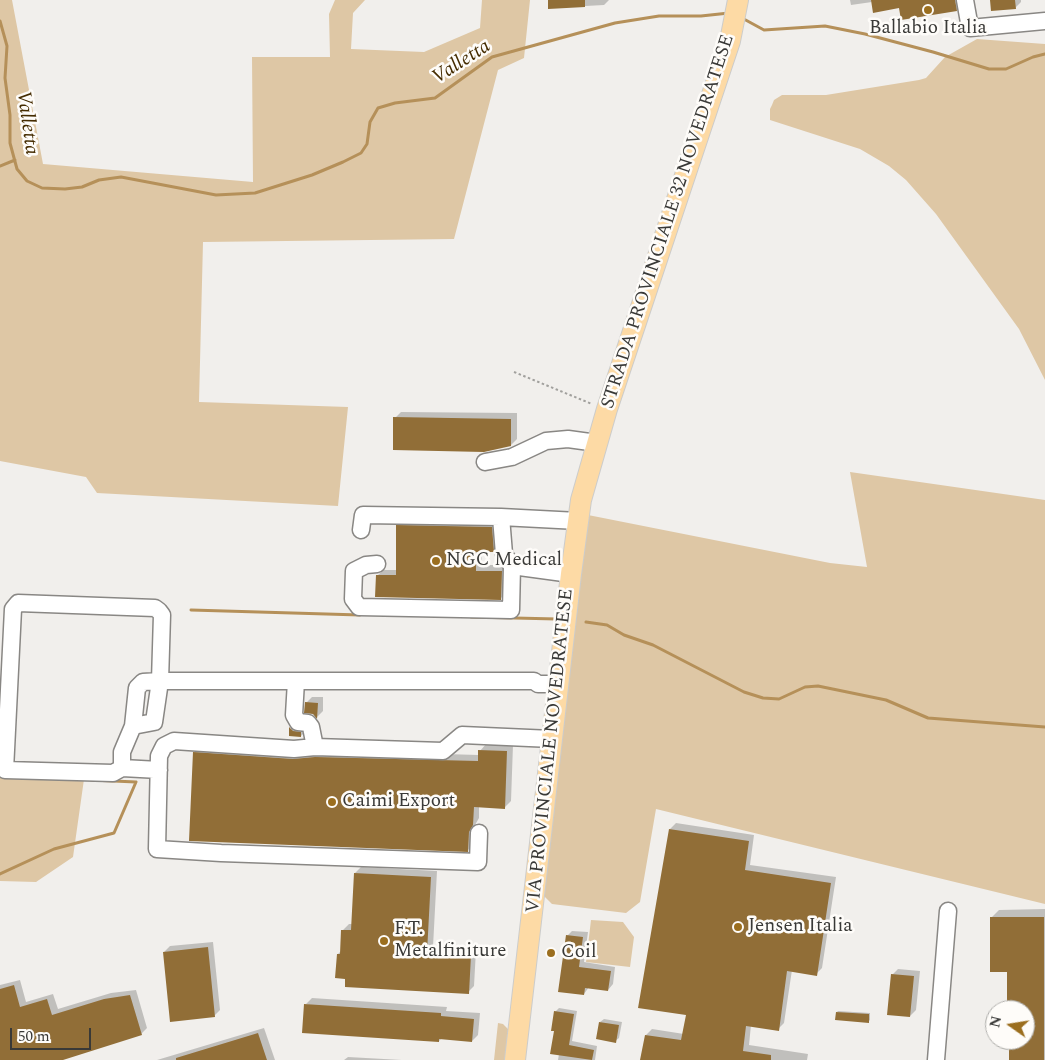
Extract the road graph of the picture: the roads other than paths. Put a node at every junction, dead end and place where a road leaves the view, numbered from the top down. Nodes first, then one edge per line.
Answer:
1 (738, 0) edge
2 (965, 0) edge
3 (1045, 21) edge
4 (596, 443) junction
5 (485, 462) dead end
6 (501, 517) junction
7 (578, 521) junction
8 (361, 530) dead end
9 (376, 564) dead end
10 (512, 566) junction
11 (571, 574) junction
12 (160, 681) junction
13 (296, 682) junction
14 (558, 684) junction
15 (133, 726) junction
16 (552, 740) junction
17 (315, 747) junction
18 (122, 768) junction
19 (158, 770) junction
20 (479, 833) dead end
21 (948, 911) dead end
22 (515, 1060) edge
23 (936, 1060) edge

1 - 4 main road, STRADA PROVINCIALE 32 NOVEDRATESE
2 - 3 street
4 - 5 street
4 - 7 main road, VIA PROVINCIALE NOVEDRATESE
6 - 7 street
6 - 8 street
6 - 10 street
7 - 11 main road, VIA PROVINCIALE NOVEDRATESE
9 - 10 street
10 - 11 street
11 - 14 main road, VIA PROVINCIALE NOVEDRATESE
12 - 13 street
12 - 15 street
12 - 15 street
12 - 18 street
13 - 14 street
13 - 17 street
14 - 16 main road, VIA PROVINCIALE NOVEDRATESE
15 - 18 street
16 - 17 street
16 - 22 main road, VIA PROVINCIALE NOVEDRATESE
17 - 19 street
18 - 19 street
19 - 20 street
21 - 23 street

